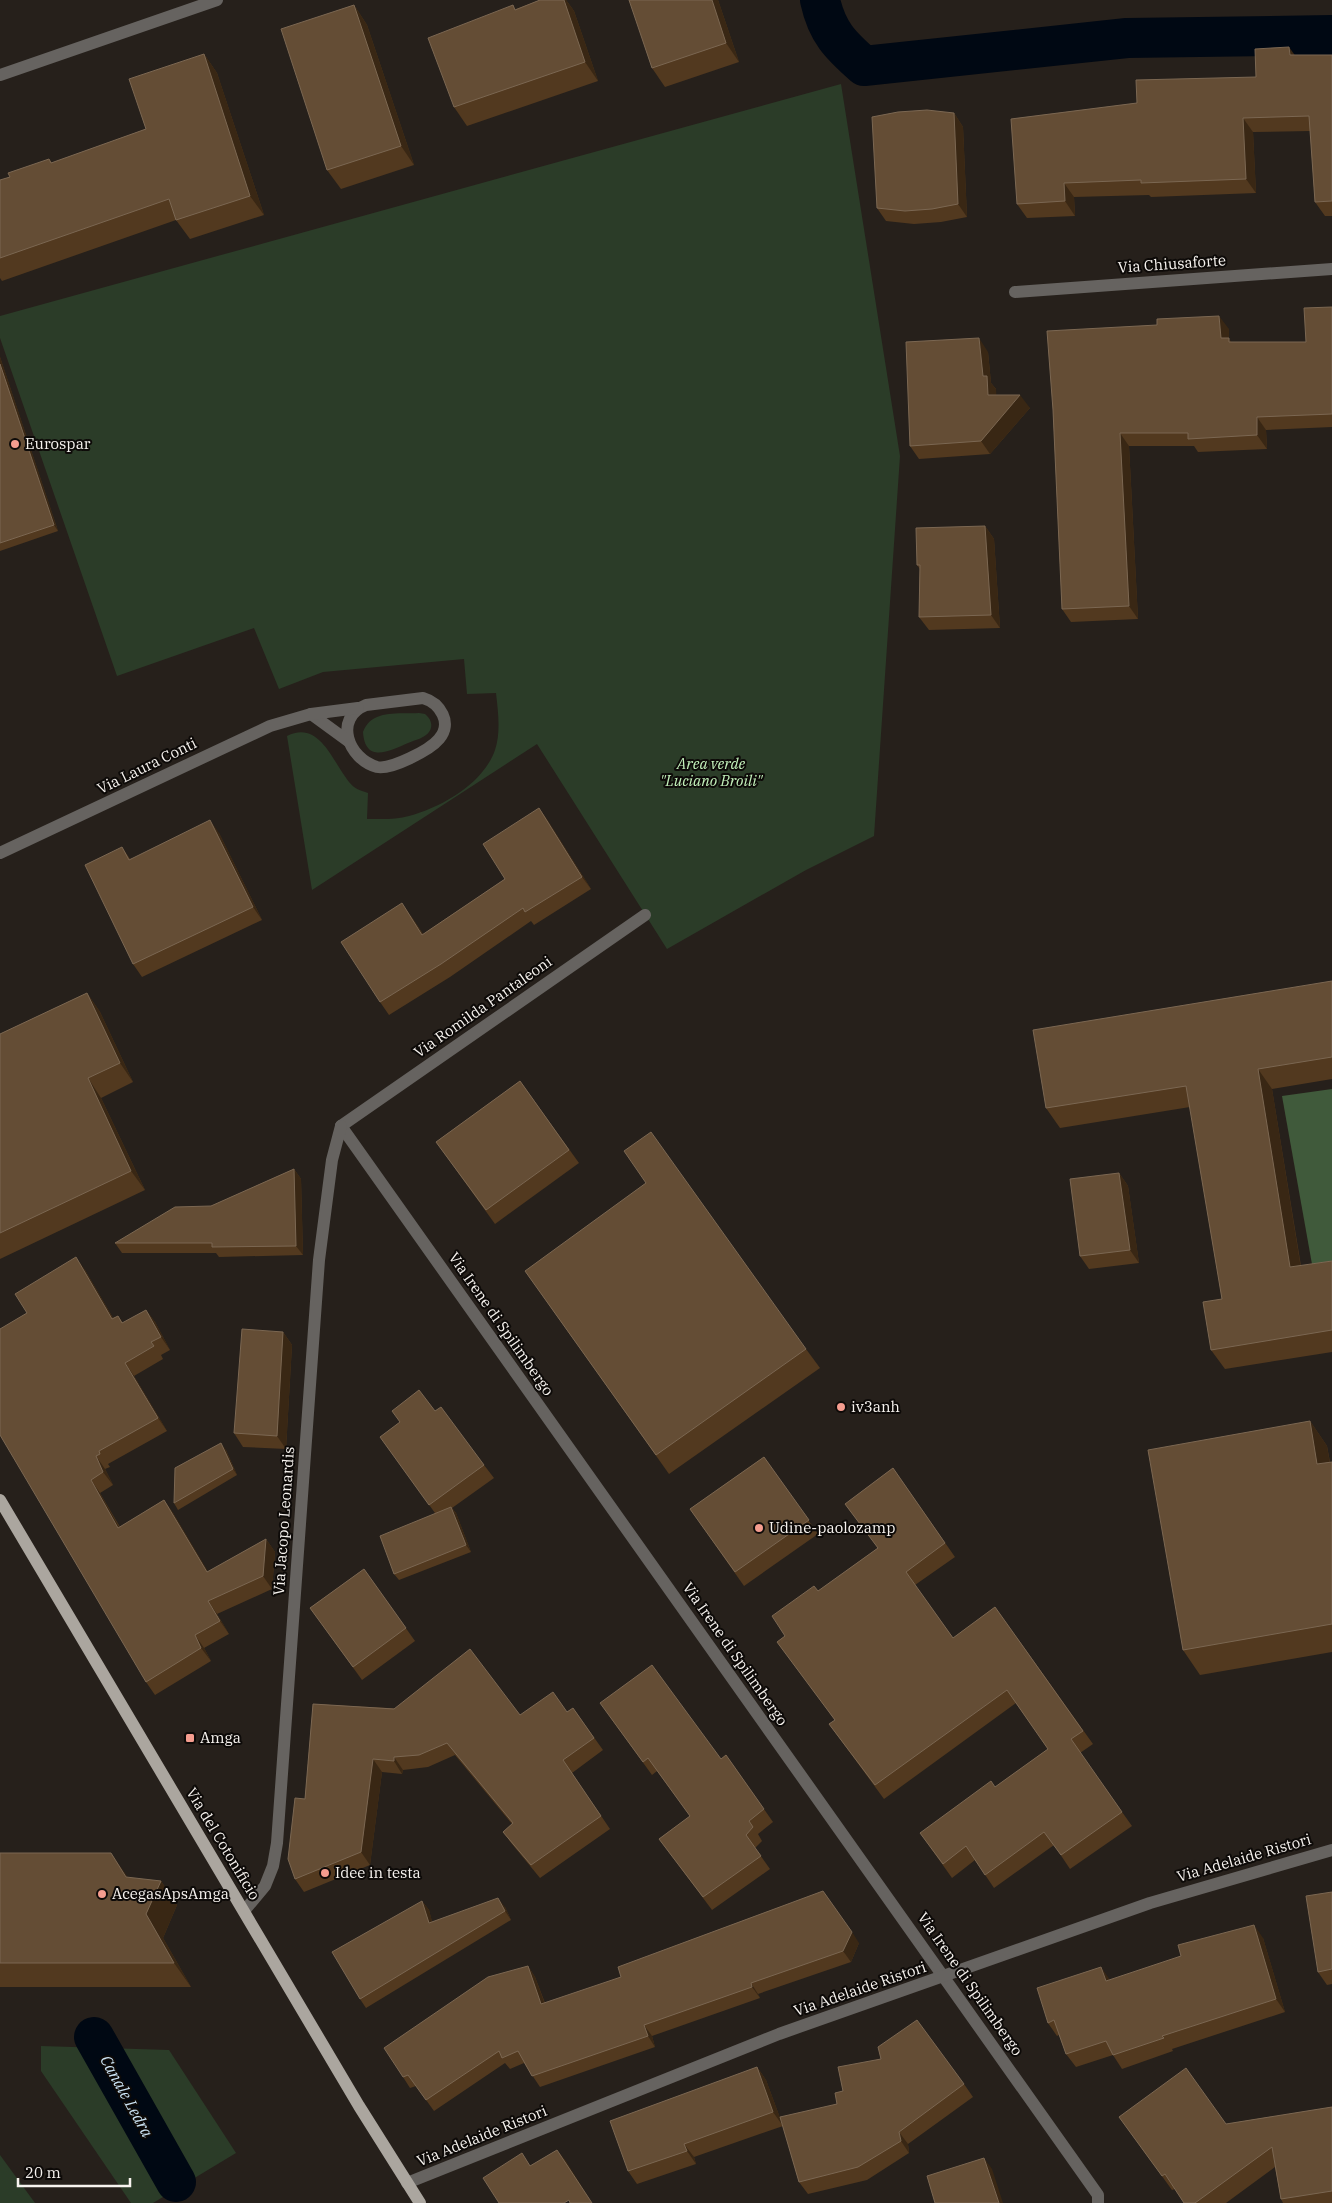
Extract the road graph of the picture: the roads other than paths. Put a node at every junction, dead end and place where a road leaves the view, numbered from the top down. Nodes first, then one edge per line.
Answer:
1 (217, 0) edge
2 (0, 75) edge
3 (1332, 269) edge
4 (1014, 292) dead end
5 (358, 708) junction
6 (311, 714) junction
7 (348, 740) junction
8 (0, 853) edge
9 (645, 915) dead end
10 (341, 1126) junction
11 (0, 1500) edge
12 (1332, 1850) edge
13 (244, 1911) junction
14 (944, 1976) junction
15 (407, 2183) junction
16 (420, 2203) edge
17 (1098, 2203) edge

1 - 2 street
3 - 4 street, Via Chiusaforte
5 - 6 street, Via Laura Conti
5 - 7 street
5 - 7 street, Via Laura Conti
6 - 7 street, Via Laura Conti
6 - 8 street, Via Laura Conti
9 - 10 street, Via Romilda Pantaleoni
10 - 13 street, Via Jacopo Leonardis
10 - 14 street, Via Irene di Spilimbergo
11 - 13 main road, Via del Cotonificio
12 - 14 street, Via Adelaide Ristori
13 - 15 main road, Via del Cotonificio
14 - 15 street, Via Adelaide Ristori
14 - 17 street, Via Irene di Spilimbergo
15 - 16 main road, Via del Cotonificio

